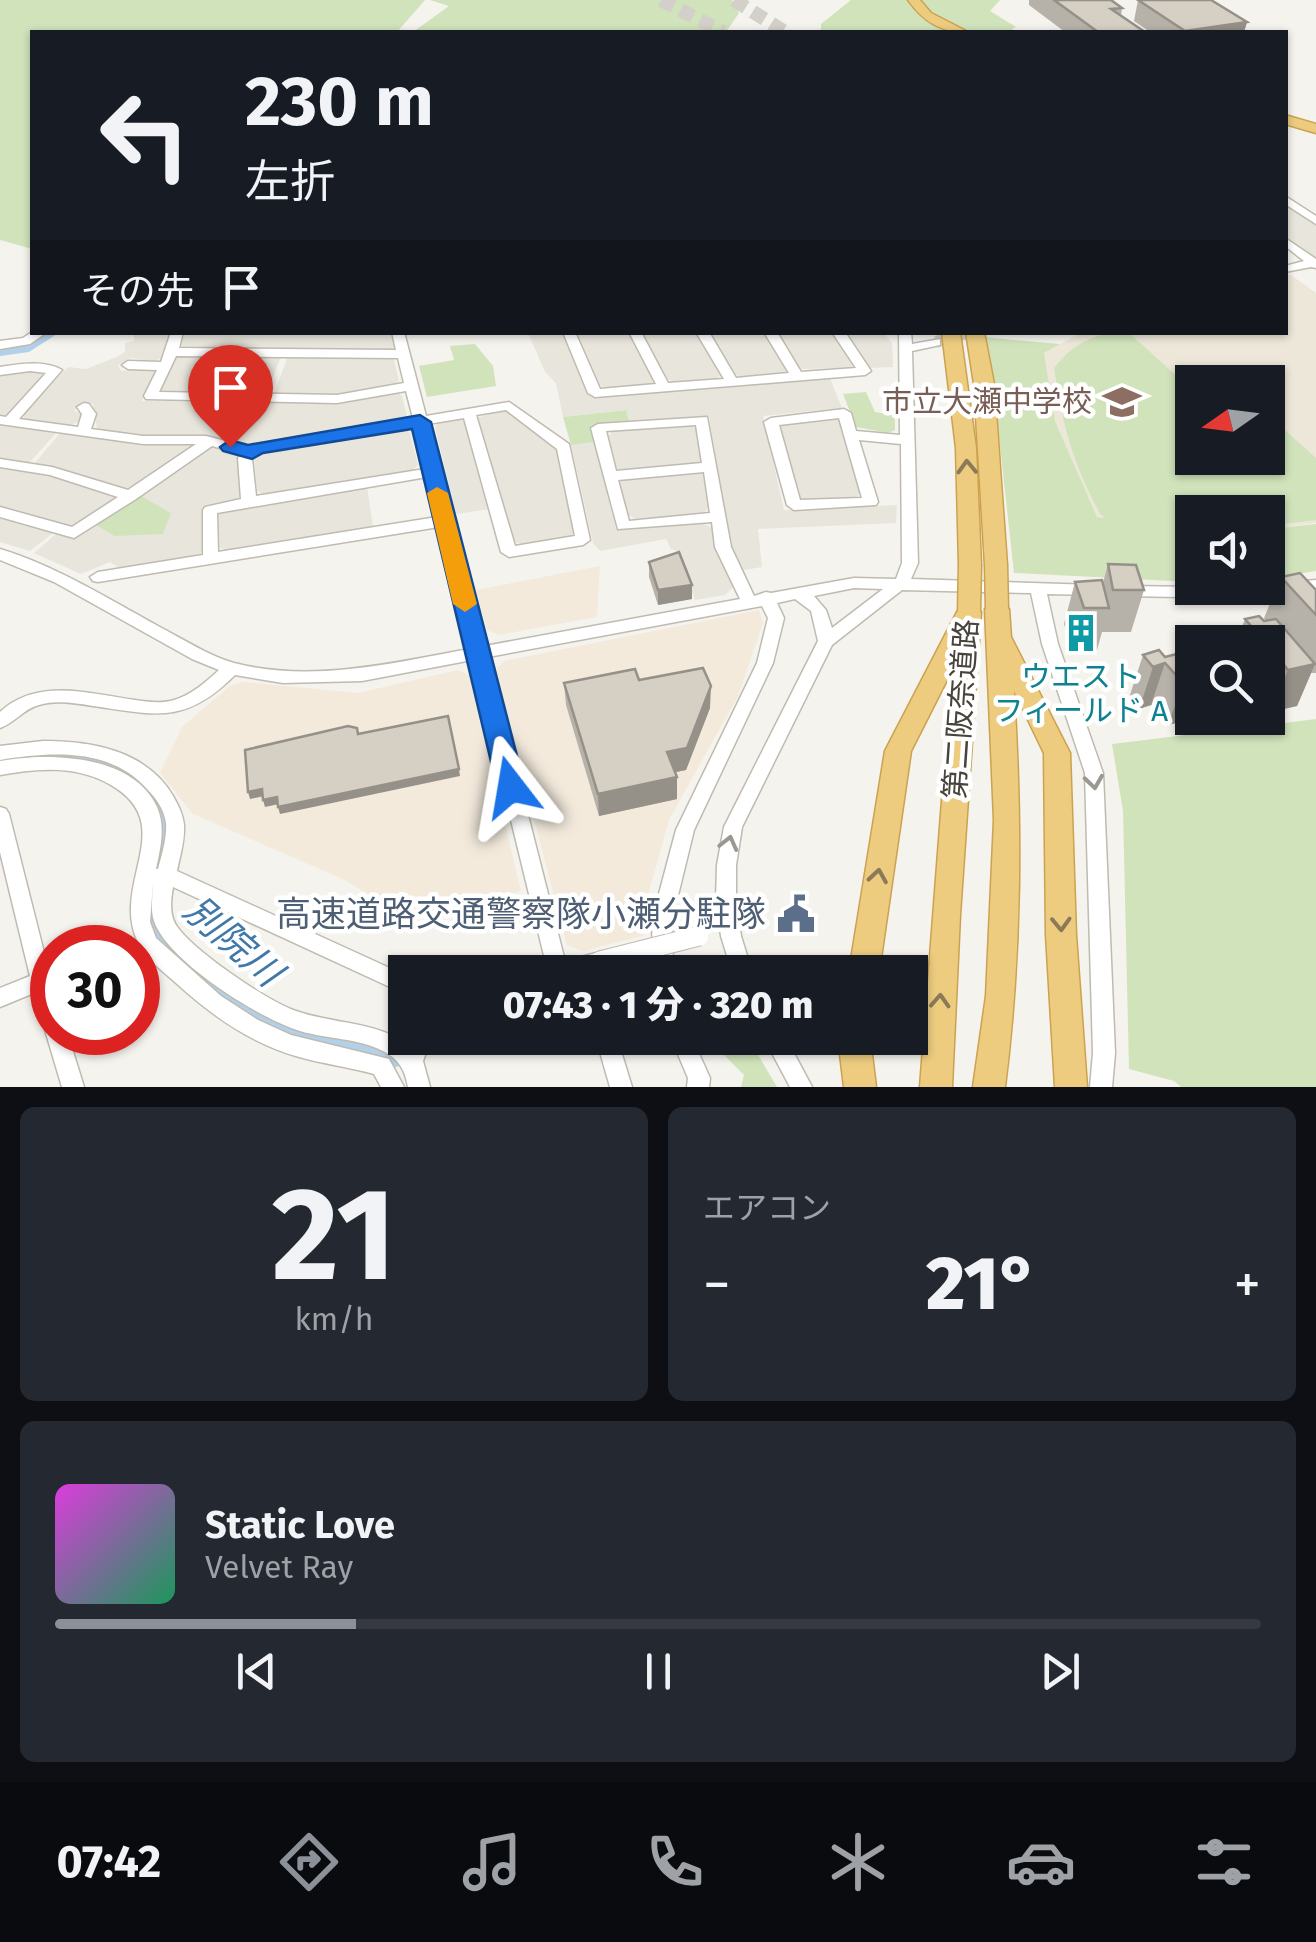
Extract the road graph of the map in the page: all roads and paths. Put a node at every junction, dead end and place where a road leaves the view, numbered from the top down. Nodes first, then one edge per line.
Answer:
1 (914, 0) edge
2 (956, 30) edge
3 (1288, 120) edge
4 (1316, 129) edge
5 (1288, 201) edge
6 (1316, 221) edge
7 (1288, 243) edge
8 (1315, 264) edge
9 (1288, 269) edge
10 (36, 335) edge
11 (176, 335) edge
12 (399, 335) edge
13 (570, 335) edge
14 (637, 335) edge
15 (704, 335) edge
16 (772, 335) edge
17 (840, 335) edge
18 (976, 335) edge
19 (943, 338) edge
20 (904, 339) edge
21 (0, 345) edge
22 (403, 354) junction
23 (169, 359) junction
24 (128, 365) dead end
25 (0, 371) edge
26 (796, 376) junction
27 (730, 380) junction
28 (410, 386) junction
29 (664, 387) junction
30 (84, 407) dead end
31 (469, 413) junction
32 (5, 421) edge
33 (420, 422) junction
34 (84, 432) junction
35 (853, 435) junction
36 (907, 440) junction
37 (210, 441) junction
38 (252, 452) junction
39 (0, 463) edge
40 (710, 467) junction
41 (432, 472) junction
42 (610, 476) junction
43 (131, 496) junction
44 (249, 502) junction
45 (0, 512) edge
46 (717, 517) junction
47 (444, 520) junction
48 (0, 554) edge
49 (211, 559) junction
50 (98, 577) dead end
51 (902, 582) junction
52 (1316, 585) edge
53 (1038, 588) junction
54 (789, 592) junction
55 (757, 598) junction
56 (988, 617) junction
57 (826, 641) junction
58 (477, 654) junction
59 (231, 668) junction
60 (0, 722) edge
61 (0, 753) edge
62 (0, 768) edge
63 (0, 814) edge
64 (158, 877) junction
65 (727, 930) junction
66 (30, 940) edge
67 (554, 955) edge
68 (624, 955) edge
69 (663, 955) edge
70 (736, 955) edge
71 (867, 955) edge
72 (388, 978) edge
73 (30, 986) edge
74 (0, 998) edge
75 (63, 1055) edge
76 (415, 1055) edge
77 (613, 1055) edge
78 (689, 1055) edge
79 (784, 1055) edge
80 (856, 1055) edge
81 (414, 1060) junction
82 (73, 1087) edge
83 (393, 1087) edge
84 (418, 1087) edge
85 (621, 1087) edge
86 (698, 1087) edge
87 (802, 1087) edge
88 (860, 1087) edge
89 (936, 1087) edge
90 (989, 1087) edge
91 (1071, 1087) edge
92 (1101, 1087) edge

1 - 2 highway
3 - 4 highway
5 - 6 street
7 - 8 street
8 - 9 street
10 - 21 street
11 - 23 street
12 - 22 street
13 - 29 street
14 - 29 street
15 - 27 street
16 - 26 street
17 - 26 street
18 - 56 highway, 第二阪奈道路, bridge
19 - 20 street
56 -> 19 highway, 第二阪奈道路, bridge
20 - 36 street
22 - 23 street
22 - 28 street
23 - 24 street
23 - 28 street
25 - 32 street
26 - 27 street
27 - 29 street
28 - 33 street
30 - 34 street
31 - 31 street
31 - 33 street
32 - 34 street
33 - 38 street
33 - 41 street
34 - 37 street
35 - 35 street
35 - 36 street
36 - 51 street
37 - 38 street
37 - 43 street
38 - 44 street
39 - 43 street
40 - 42 street
40 - 42 street
40 - 46 street
41 - 44 street
41 - 47 street
42 - 46 street
43 - 45 street
44 - 49 street
46 - 55 street
47 - 49 street
47 - 58 street
48 - 59 street
49 - 50 street
51 - 53 street
51 - 54 street
51 - 57 street
52 - 53 street
53 -> 92 street
54 - 55 street
54 - 57 street
55 - 58 street
55 - 69 street
71 -> 56 highway
89 -> 56 highway, 第二阪奈道路
56 - 90 highway, 第二阪奈道路
56 -> 91 highway
65 -> 57 street
58 - 59 street
58 - 67 street
59 - 60 street
61 - 64 street
62 - 64 street
63 - 66 street
64 - 72 street
64 - 81 street
64 - 83 street
65 - 68 street, bridge
65 - 70 street
73 - 74 street
75 - 82 street
76 - 81 street
77 - 85 street
78 - 86 street
79 - 87 street
80 - 88 highway
81 - 84 street

